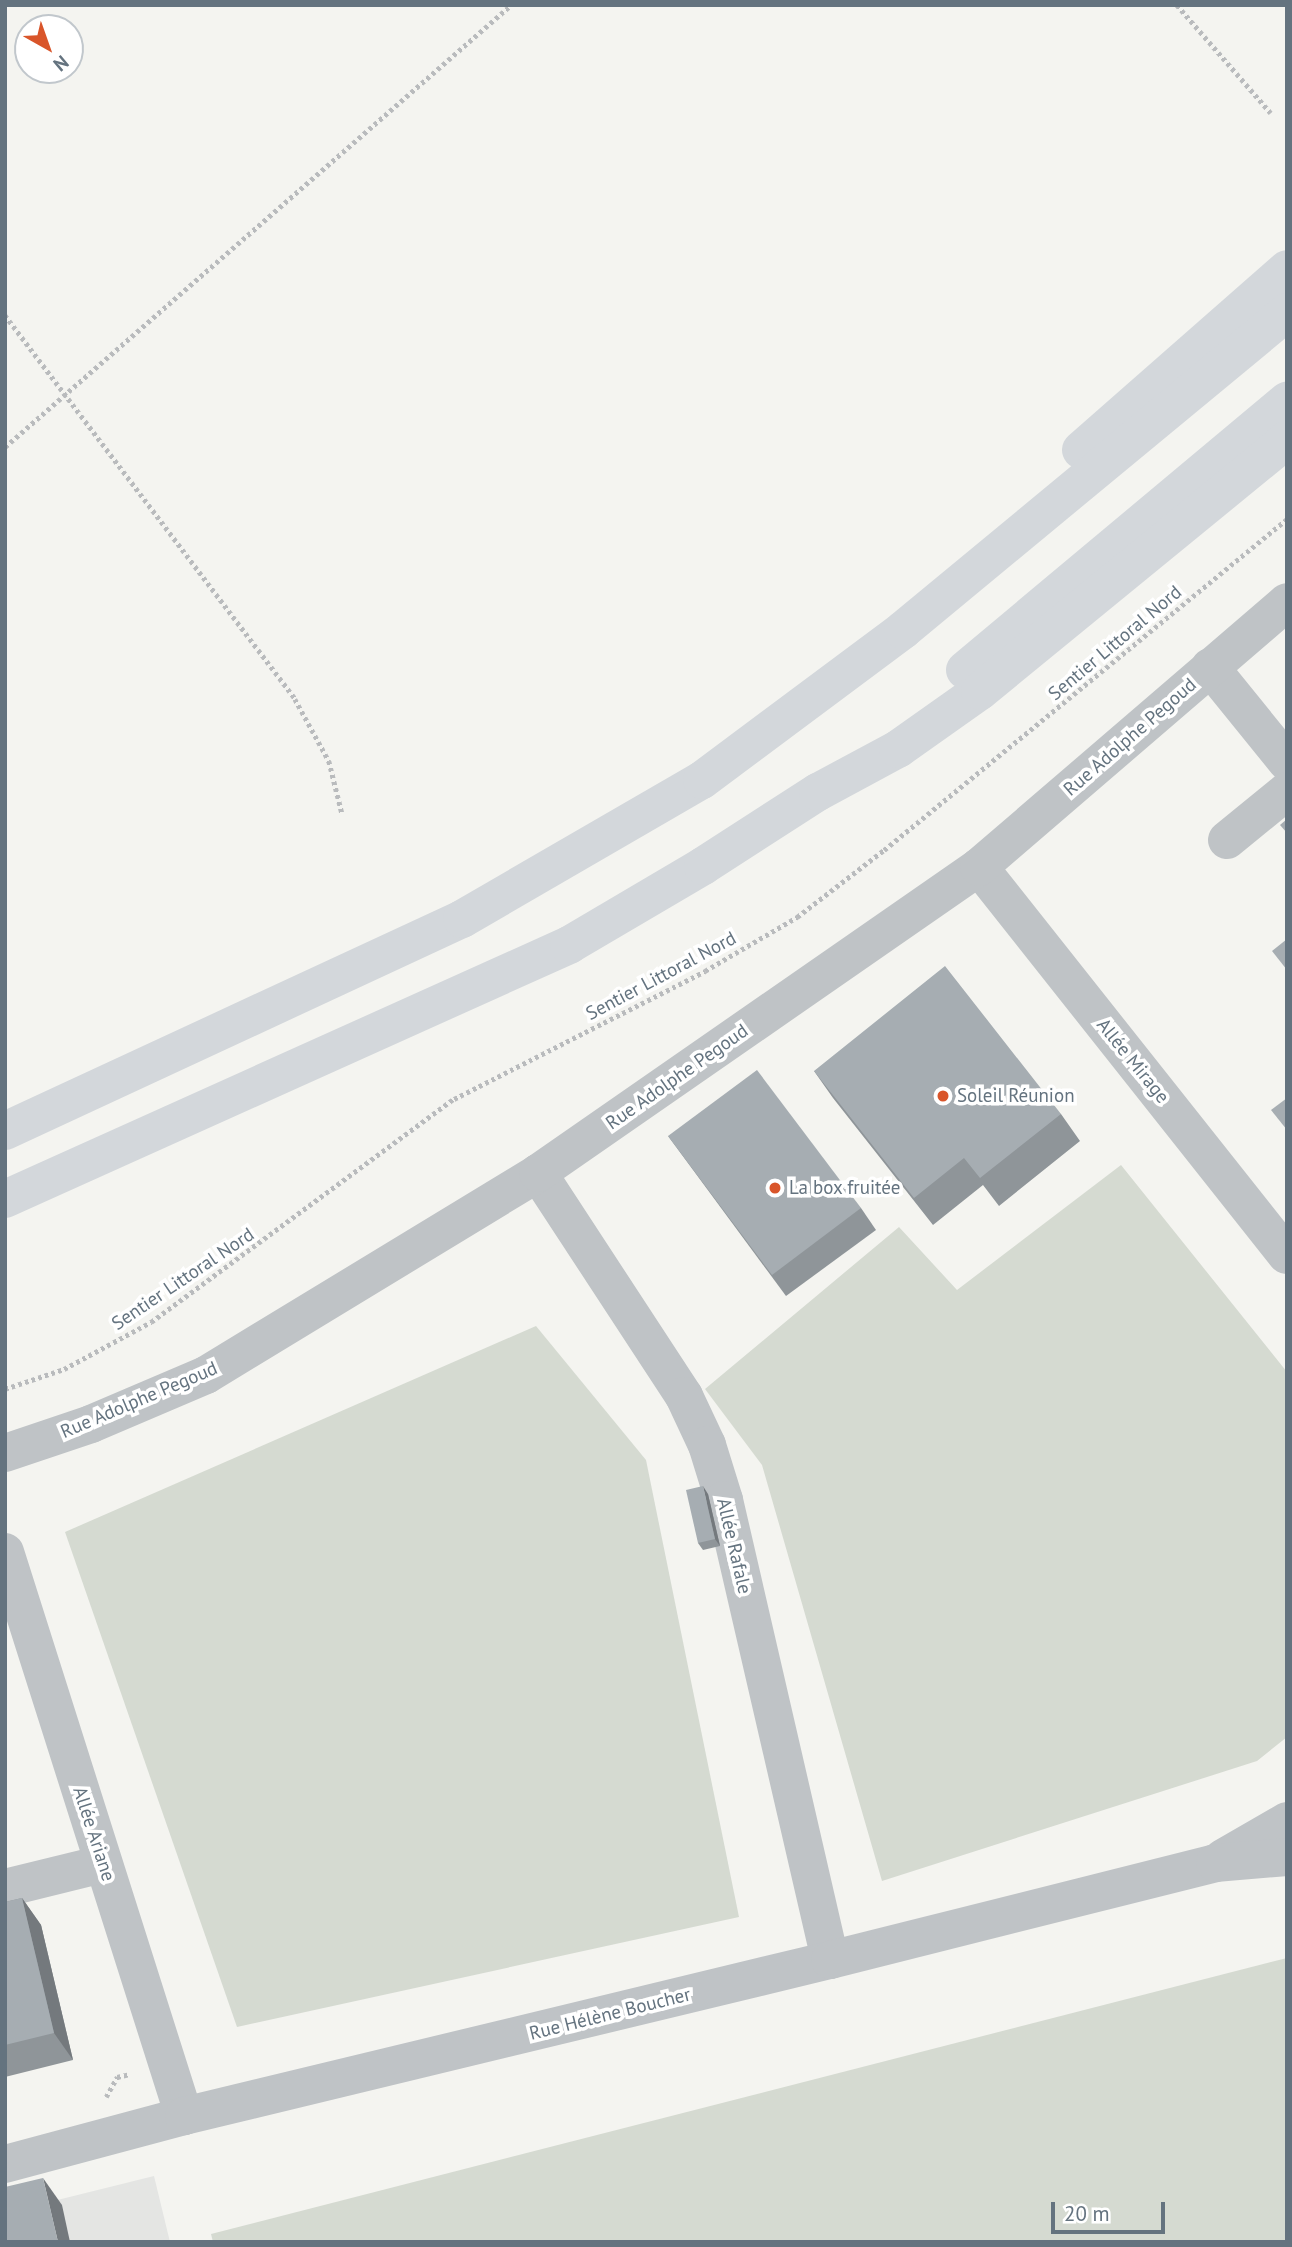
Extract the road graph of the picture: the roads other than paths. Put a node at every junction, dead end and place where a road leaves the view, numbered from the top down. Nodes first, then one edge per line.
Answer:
1 (1287, 269) edge
2 (1287, 312) edge
3 (1287, 401) edge
4 (1287, 440) edge
5 (1287, 602) edge
6 (902, 630) junction
7 (1210, 667) junction
8 (1287, 762) edge
9 (1287, 791) edge
10 (818, 792) junction
11 (1227, 840) dead end
12 (979, 867) junction
13 (5, 1131) edge
14 (538, 1173) junction
15 (5, 1199) edge
16 (1284, 1246) edge
17 (5, 1453) edge
18 (5, 1552) edge
19 (1287, 1821) edge
20 (1287, 1857) edge
21 (1215, 1863) junction
22 (103, 1864) junction
23 (5, 1888) edge
24 (830, 1961) junction
25 (184, 2116) junction
26 (5, 2164) edge

1 - 6 highway
2 - 6 highway
3 - 10 highway
4 - 10 highway
5 - 7 street, Rue Adolphe Pegoud
6 - 13 highway
7 - 8 street
7 - 12 street, Rue Adolphe Pegoud
9 - 11 street
10 - 15 highway
12 - 14 street, Rue Adolphe Pegoud
12 - 16 street, Allée Mirage
14 - 17 street, Rue Adolphe Pegoud
14 - 24 street, Allée Rafale
18 - 22 street, Allée Ariane
19 - 21 street, Rue Hélène Boucher
20 - 21 street, Rue Hélène Boucher
21 - 24 street, Rue Hélène Boucher
22 - 23 street
22 - 25 street, Allée Ariane
24 - 25 street, Rue Hélène Boucher
25 - 26 street, Rue Hélène Boucher

